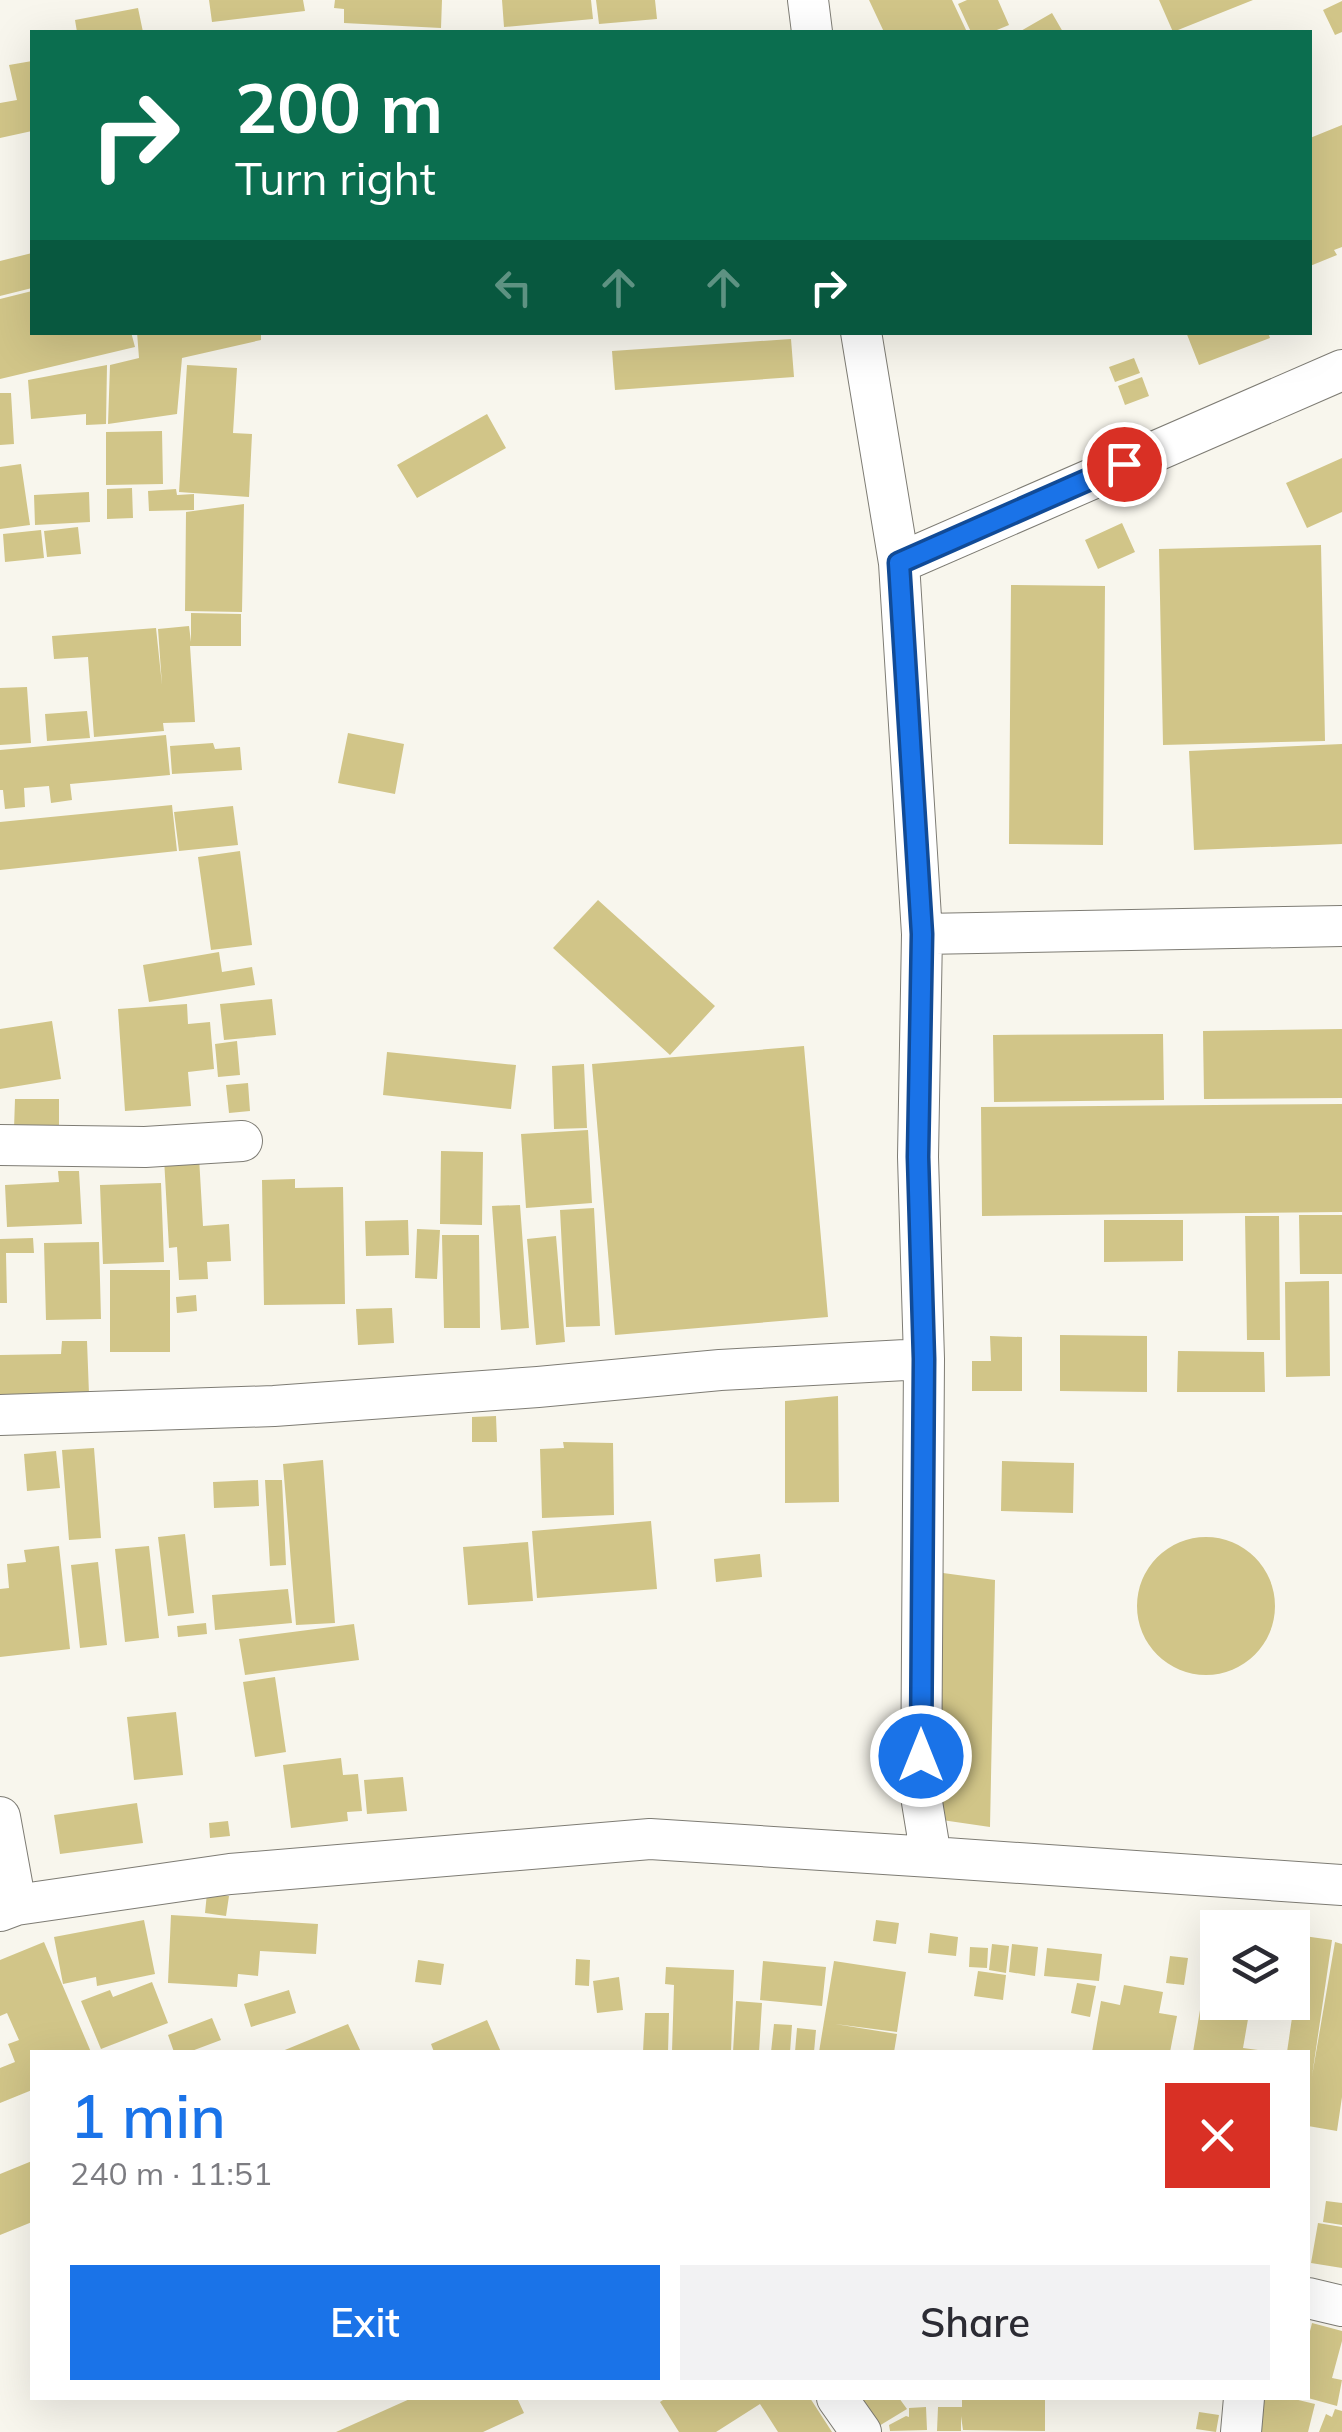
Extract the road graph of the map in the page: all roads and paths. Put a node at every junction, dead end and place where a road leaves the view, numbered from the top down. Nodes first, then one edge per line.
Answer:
1 (808, 0) edge
2 (812, 30) edge
3 (861, 335) edge
4 (1342, 370) edge
5 (899, 563) junction
6 (1342, 926) edge
7 (922, 934) junction
8 (242, 1141) dead end
9 (0, 1145) edge
10 (924, 1359) junction
11 (0, 1415) edge
12 (0, 1817) edge
13 (931, 1857) junction
14 (1342, 1885) edge
15 (8, 1908) edge
16 (1310, 2298) edge
17 (1342, 2306) edge
18 (838, 2400) edge
19 (1244, 2400) edge
20 (860, 2432) edge
21 (1240, 2432) edge

1 - 2 street
3 - 5 street
4 - 5 street
5 - 7 street
6 - 7 street
7 - 10 street
8 - 9 street
10 - 11 street
10 - 13 street
12 - 15 street
13 - 14 street
13 - 15 street
16 - 17 street
18 - 20 street
19 - 21 street

